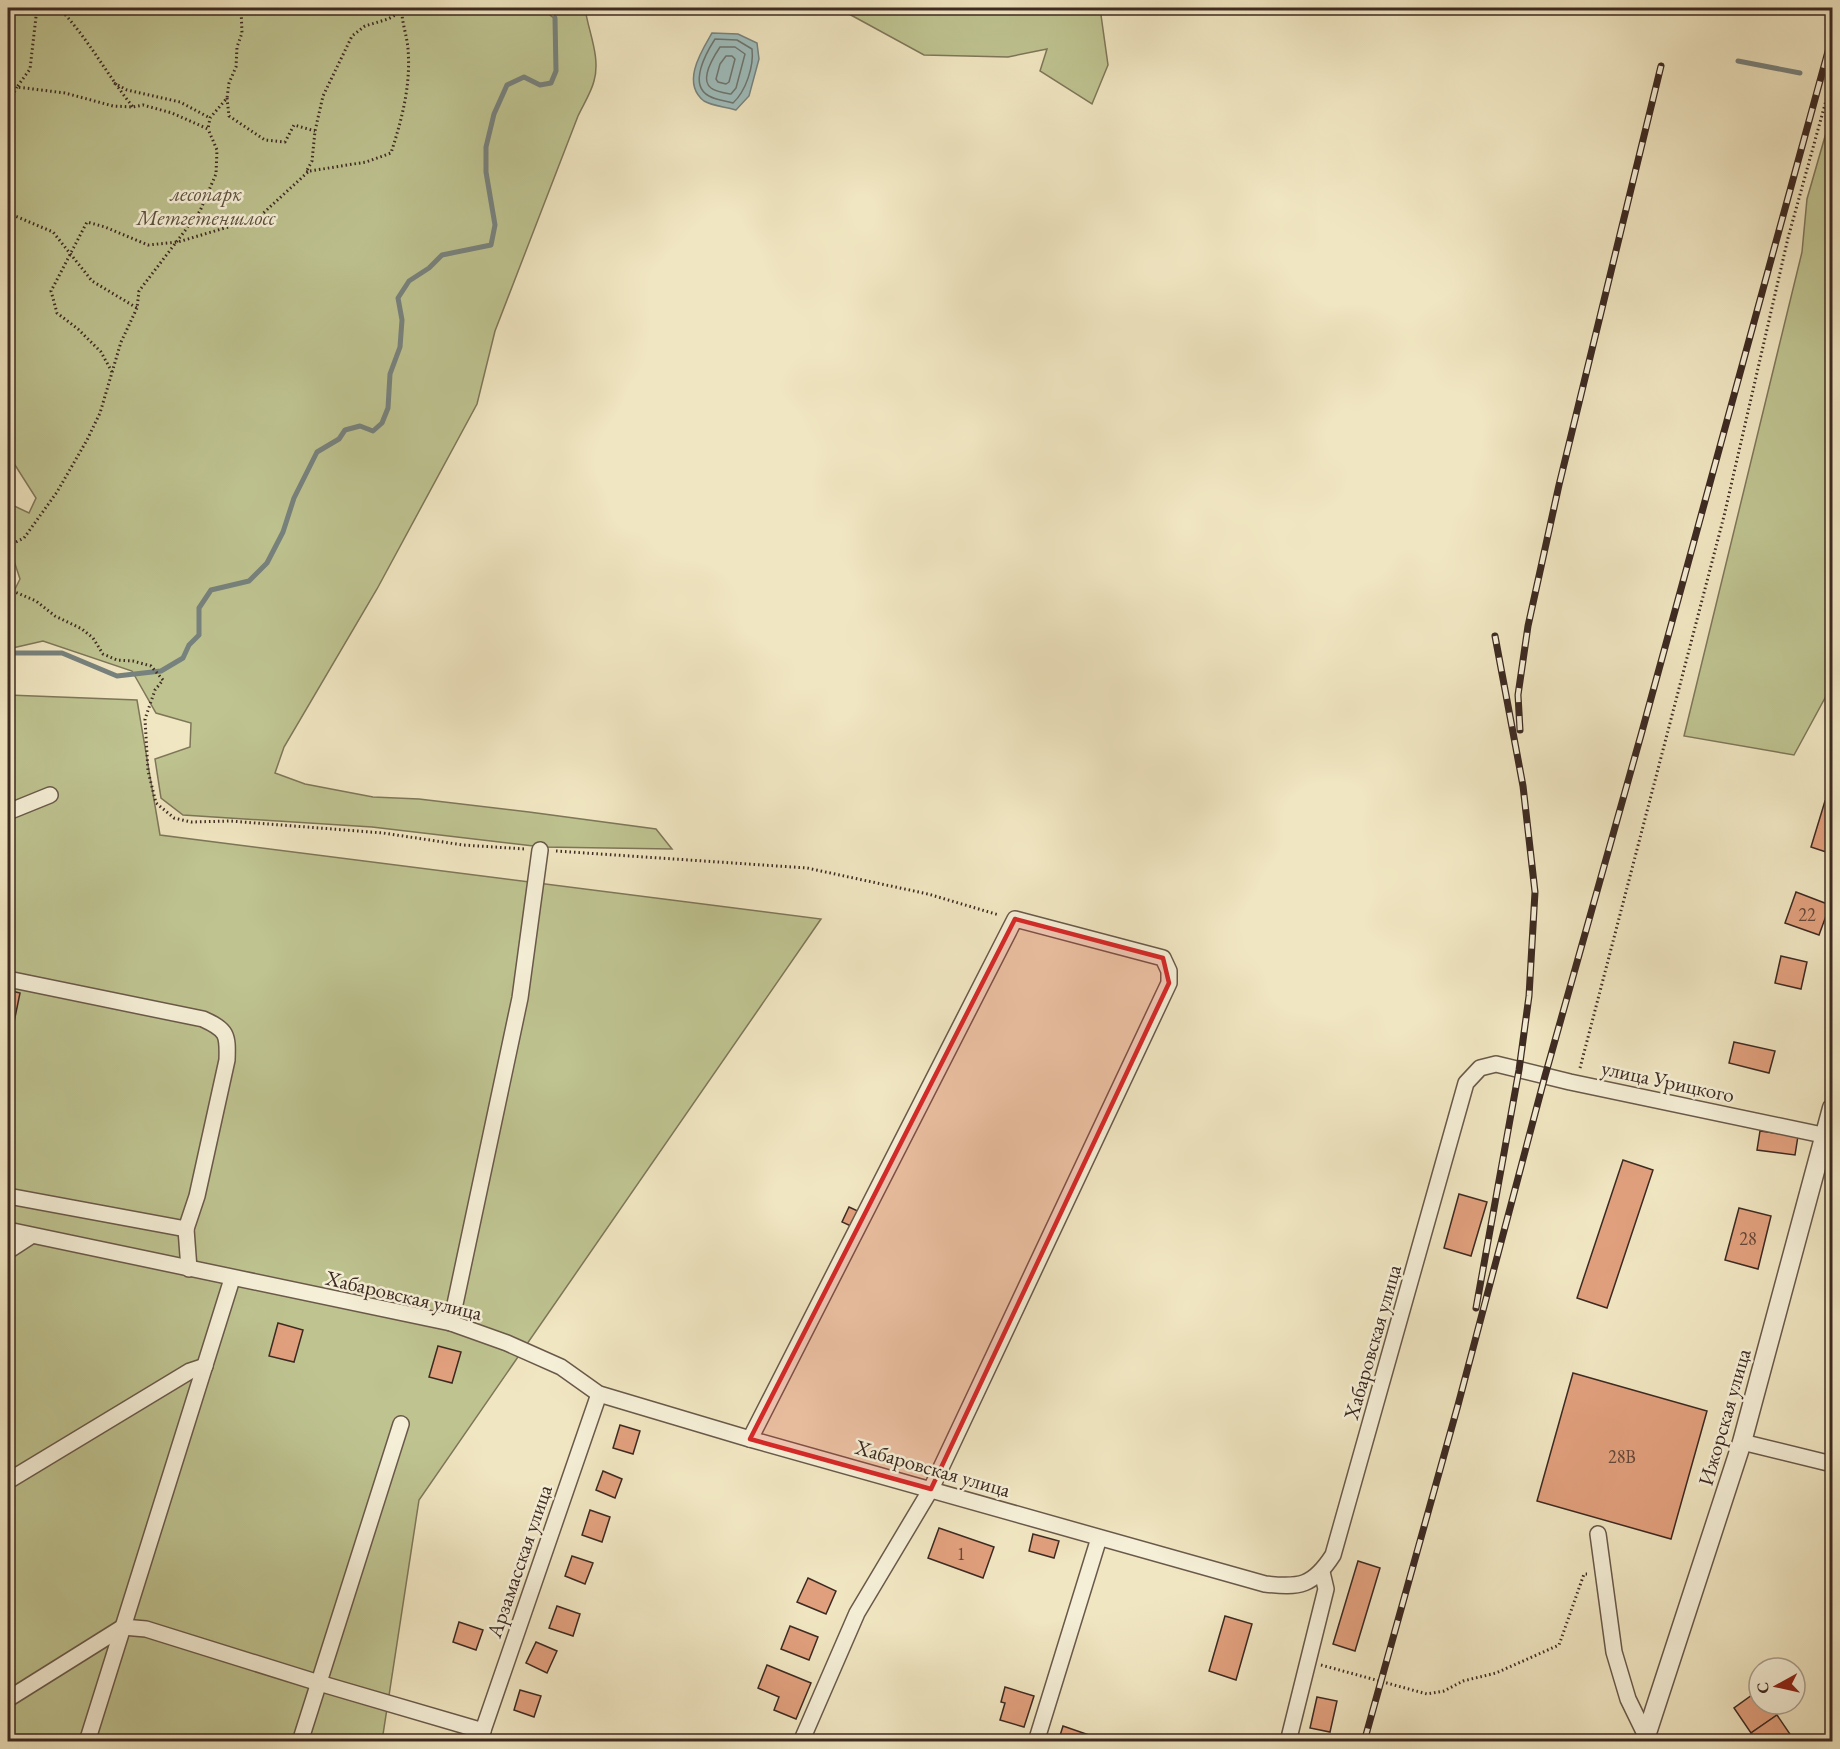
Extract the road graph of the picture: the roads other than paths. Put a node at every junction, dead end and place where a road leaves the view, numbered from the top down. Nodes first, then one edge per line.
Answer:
1 (50, 795) dead end
2 (8, 812) edge
3 (540, 850) road end
4 (8, 979) edge
5 (1496, 1064) joint
6 (1833, 1108) edge
7 (1828, 1136) edge
8 (8, 1196) edge
9 (186, 1229) junction
10 (8, 1230) edge
11 (31, 1236) junction
12 (8, 1251) edge
13 (189, 1269) junction
14 (232, 1279) junction
15 (452, 1323) junction
16 (205, 1366) junction
17 (599, 1394) junction
18 (402, 1424) dead end
19 (750, 1439) junction
20 (1742, 1442) junction
21 (1833, 1464) edge
22 (8, 1481) edge
23 (931, 1489) junction
24 (1598, 1534) dead end
25 (1099, 1538) junction
26 (1322, 1572) junction
27 (123, 1627) junction
28 (318, 1683) junction
29 (8, 1699) edge
30 (481, 1736) edge
31 (1646, 1740) edge
32 (87, 1742) edge
33 (300, 1742) edge
34 (801, 1742) edge
35 (1036, 1742) edge
36 (1288, 1742) edge

1 - 2 street
3 - 15 street
4 - 9 street
5 - 7 street, улица Урицкого
5 - 26 street, Хабаровская улица
6 - 7 street, Ижорская улица
7 - 20 street, Ижорская улица
8 - 9 street
9 - 13 street
10 - 11 street, Хабаровская улица
11 - 12 street
11 - 13 street, Хабаровская улица
13 - 14 street, Хабаровская улица
14 - 15 street, Хабаровская улица
14 - 16 street
15 - 17 street, Хабаровская улица
16 - 22 street
16 - 27 street
17 - 19 street, Хабаровская улица
17 - 30 street, Арзамасская улица
18 - 28 street
19 - 23 street, Хабаровская улица
19 - 23 street
20 - 21 street
20 - 31 street, Ижорская улица
23 - 25 street, Хабаровская улица
23 - 34 street
24 - 31 street
25 - 26 street, Хабаровская улица
25 - 35 street
26 - 36 street
27 - 28 street
27 - 29 street
27 - 32 street
28 - 30 street
28 - 33 street

